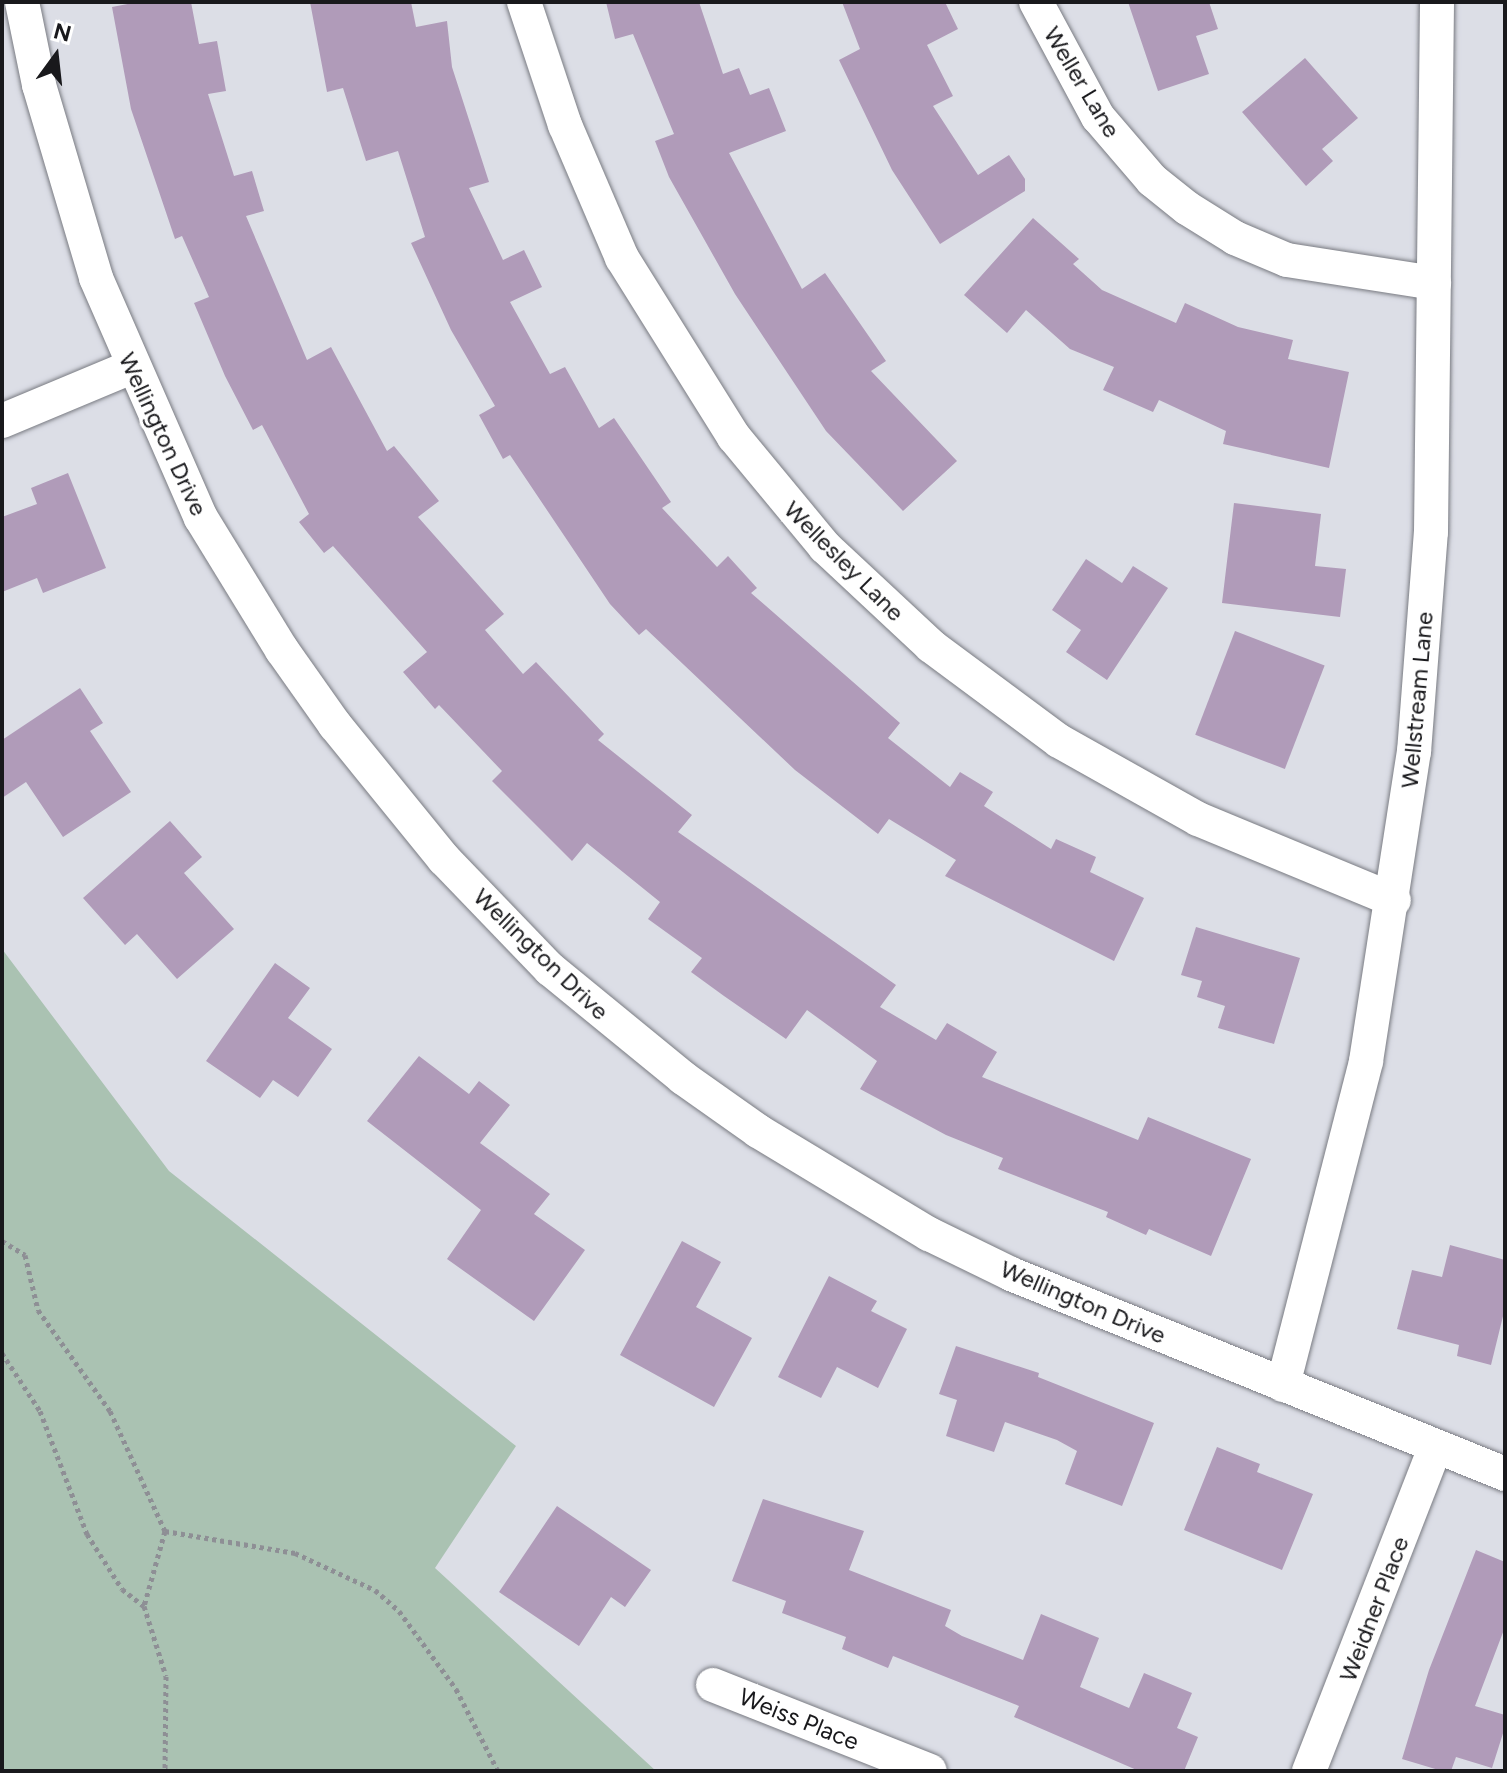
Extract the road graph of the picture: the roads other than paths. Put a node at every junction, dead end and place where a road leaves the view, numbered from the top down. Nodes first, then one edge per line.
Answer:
1 (22, 2) edge
2 (524, 2) edge
3 (1036, 2) edge
4 (1437, 2) edge
5 (1434, 283) junction
6 (131, 367) junction
7 (2, 421) edge
8 (1394, 900) junction
9 (1283, 1385) junction
10 (1435, 1447) junction
11 (1505, 1474) edge
12 (713, 1685) dead end
13 (930, 1771) edge
14 (1309, 1771) edge

1 - 6 street, Wellington Drive
2 - 8 street, Wellesley Lane
3 - 5 street, Weller Lane
4 - 5 street, Wellstream Lane
5 - 8 street, Wellstream Lane
6 - 7 street
6 - 9 street, Wellington Drive
8 - 9 street, Wellstream Lane
9 - 10 street, Wellington Drive
10 - 11 street, Wellington Drive
10 - 14 street, Weidner Place
12 - 13 street, Weiss Place

